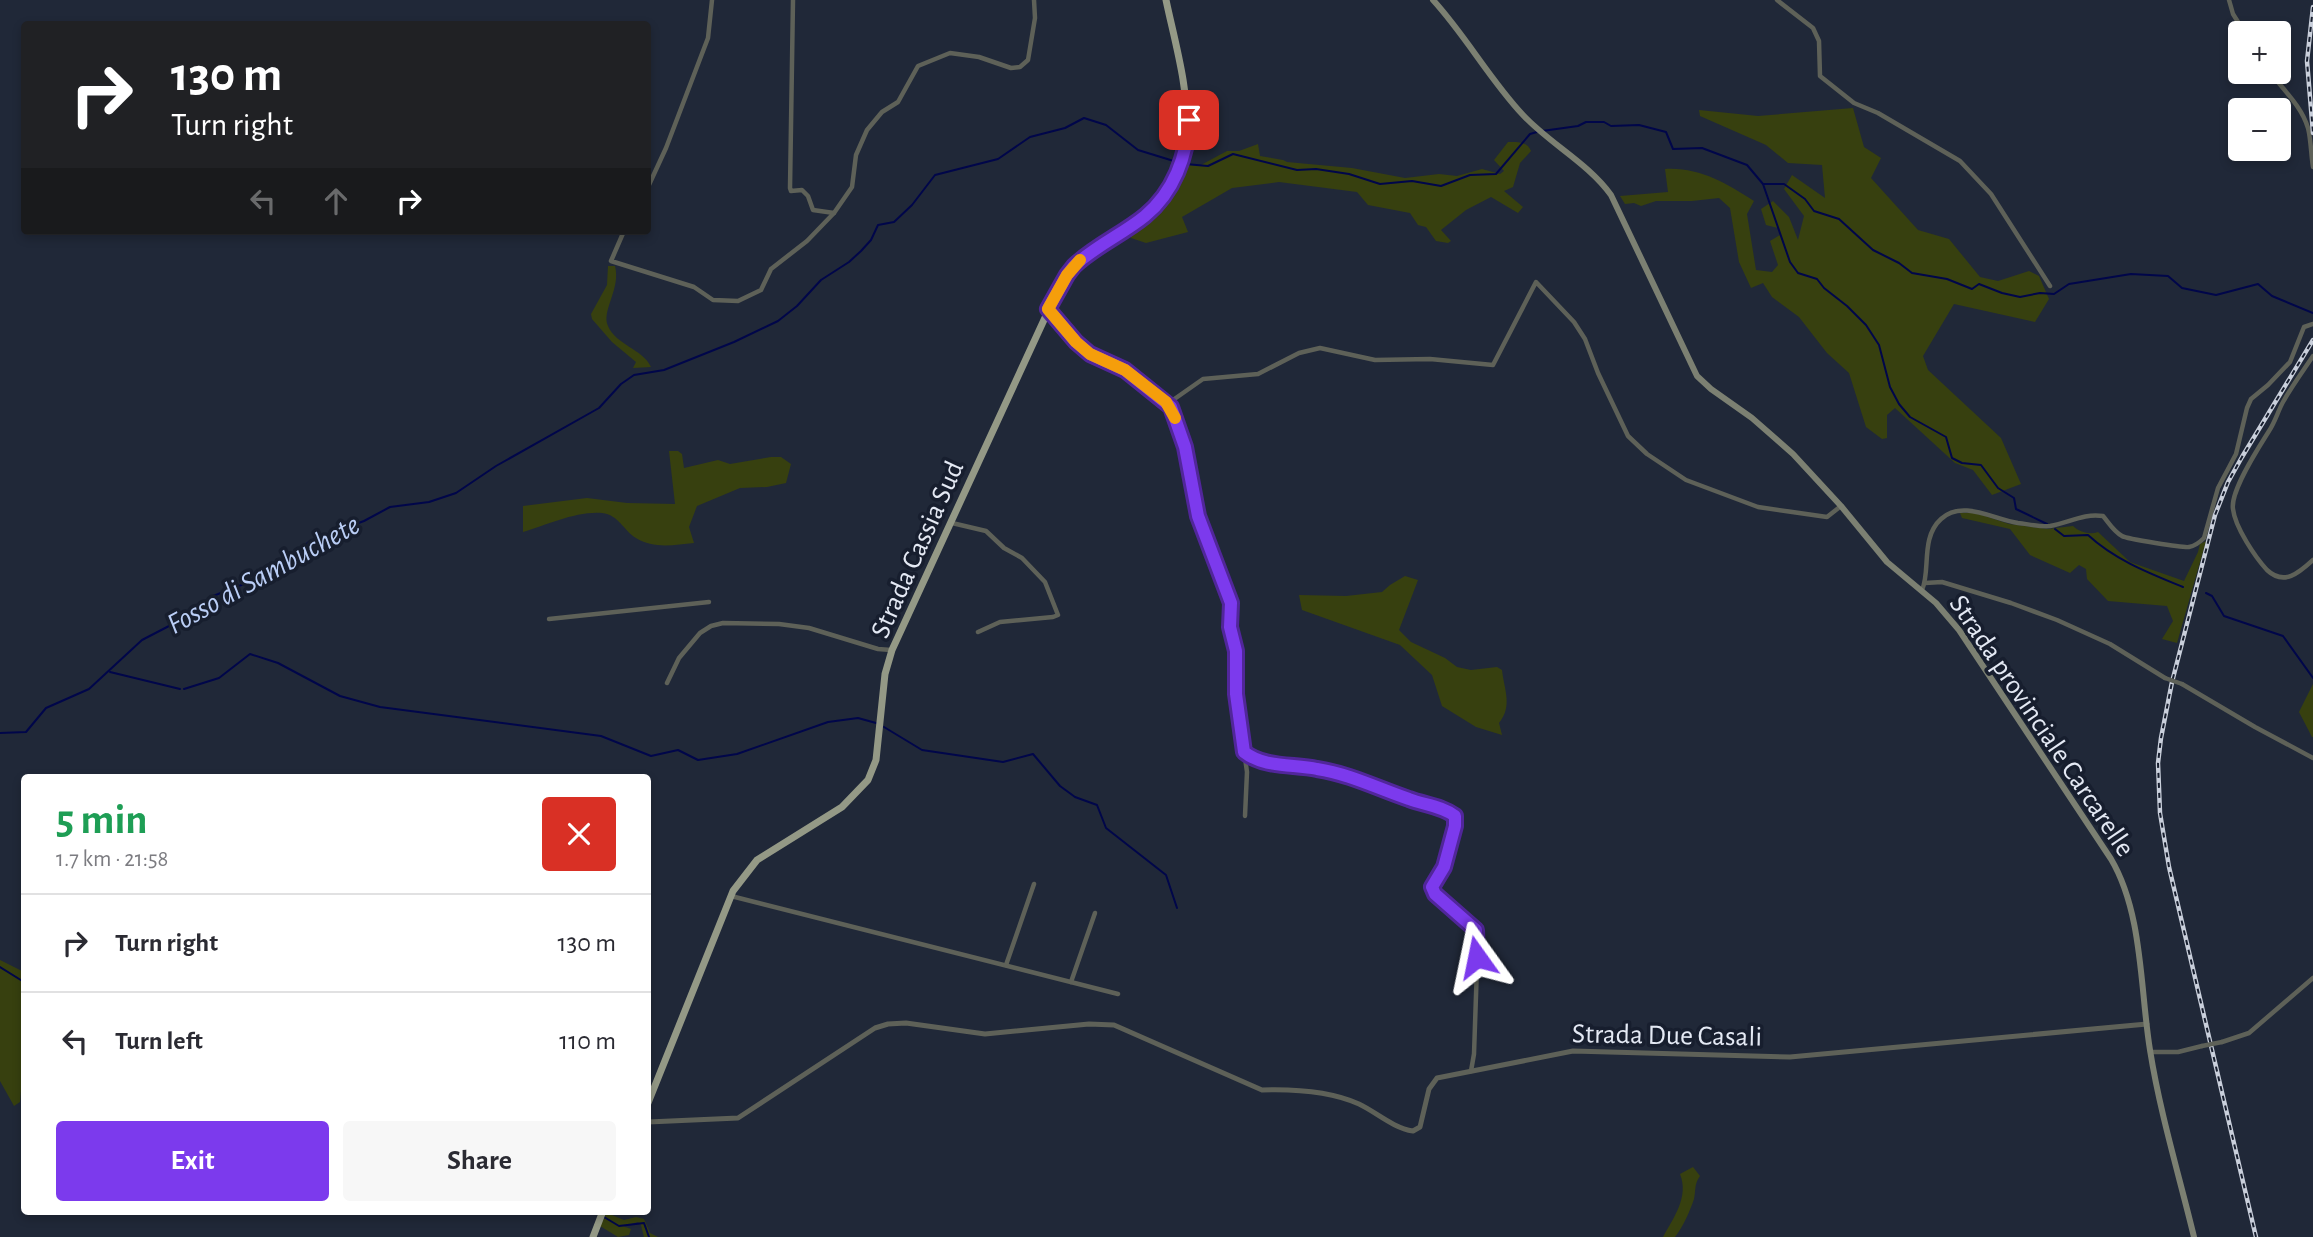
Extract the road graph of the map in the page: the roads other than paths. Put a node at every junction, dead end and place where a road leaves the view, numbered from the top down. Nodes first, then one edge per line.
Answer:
1 (712, 0) edge
2 (793, 0) edge
3 (1034, 0) edge
4 (1166, 0) edge
5 (1433, 0) edge
6 (1777, 0) edge
7 (2229, 0) edge
8 (2237, 21) edge
9 (2280, 84) edge
10 (2313, 167) edge
11 (651, 180) edge
12 (834, 213) junction
13 (622, 235) edge
14 (2049, 286) dead end
15 (1048, 309) junction
16 (2313, 324) edge
17 (2313, 356) edge
18 (1166, 401) junction
19 (1841, 506) junction
20 (951, 522) junction
21 (2313, 560) edge
22 (1924, 587) junction
23 (709, 602) dead end
24 (549, 619) dead end
25 (978, 632) dead end
26 (892, 650) junction
27 (667, 683) dead end
28 (1244, 752) junction
29 (2313, 758) edge
30 (1245, 816) dead end
31 (1034, 884) dead end
32 (731, 896) junction
33 (1095, 913) dead end
34 (1006, 965) junction
35 (2313, 978) edge
36 (1071, 982) junction
37 (1118, 993) dead end
38 (2147, 1024) junction
39 (2150, 1052) junction
40 (1471, 1072) junction
41 (651, 1096) edge
42 (651, 1122) edge
43 (602, 1215) edge
44 (593, 1237) edge
45 (2194, 1237) edge

1 - 11 street
2 - 12 street
3 - 12 street
4 - 15 main road, Strada Cassia Sud
5 - 19 main road, Strada provinciale Carcarelle
6 - 14 street
7 - 8 street
9 - 10 street
12 - 13 street
15 - 18 street
15 - 20 main road, Strada Cassia Sud
16 - 22 street
17 - 21 street
18 - 19 street
18 - 28 street
19 - 22 main road, Strada provinciale Carcarelle
20 - 25 street
20 - 26 main road, Strada Cassia Sud
22 - 29 street, bridge
22 - 38 main road, Strada provinciale Carcarelle
23 - 24 street
26 - 27 street
26 - 32 main road, Strada Cassia Sud
28 - 30 street
28 - 40 street
31 - 34 street
32 - 34 street
32 - 41 main road, Strada Cassia Sud
33 - 36 street
34 - 36 street
35 - 39 street, bridge
36 - 37 street
38 - 39 main road, Strada provinciale Carcarelle
38 - 40 street, Strada Due Casali
39 - 45 main road, Strada provinciale Carcarelle
40 - 42 street, Strada Due Casali
43 - 44 main road

